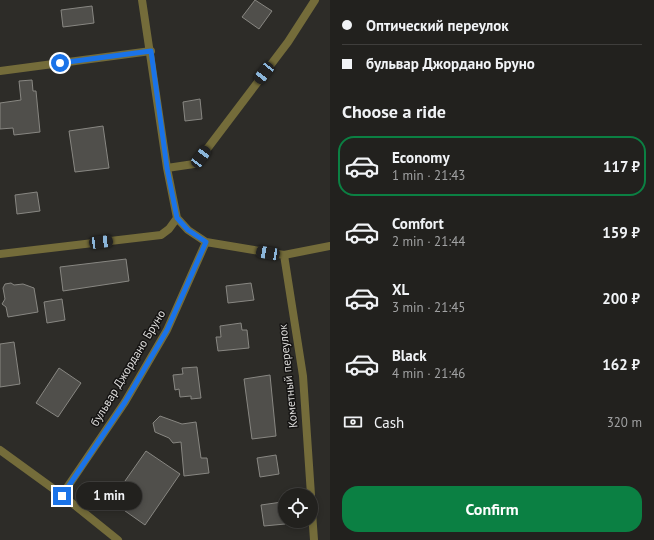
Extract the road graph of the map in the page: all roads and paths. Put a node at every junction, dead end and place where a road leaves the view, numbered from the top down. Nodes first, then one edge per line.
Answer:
1 (142, 0) edge
2 (315, 0) edge
3 (151, 51) junction
4 (0, 71) edge
5 (167, 168) junction
6 (177, 218) junction
7 (206, 242) junction
8 (330, 246) edge
9 (0, 254) edge
10 (284, 255) junction
11 (0, 450) edge
12 (310, 488) edge
13 (62, 496) junction
14 (313, 528) edge
15 (118, 540) edge
16 (314, 540) edge

1 - 3 street
2 - 5 street
3 - 4 street
3 - 5 street
5 - 6 street
6 - 7 street
6 - 9 street
7 - 10 street
7 - 13 street, бульвар Джордано Бруно
8 - 10 street
10 - 12 street, Кометный переулок
11 - 13 street
13 - 15 street
14 - 16 street, Кометный переулок

